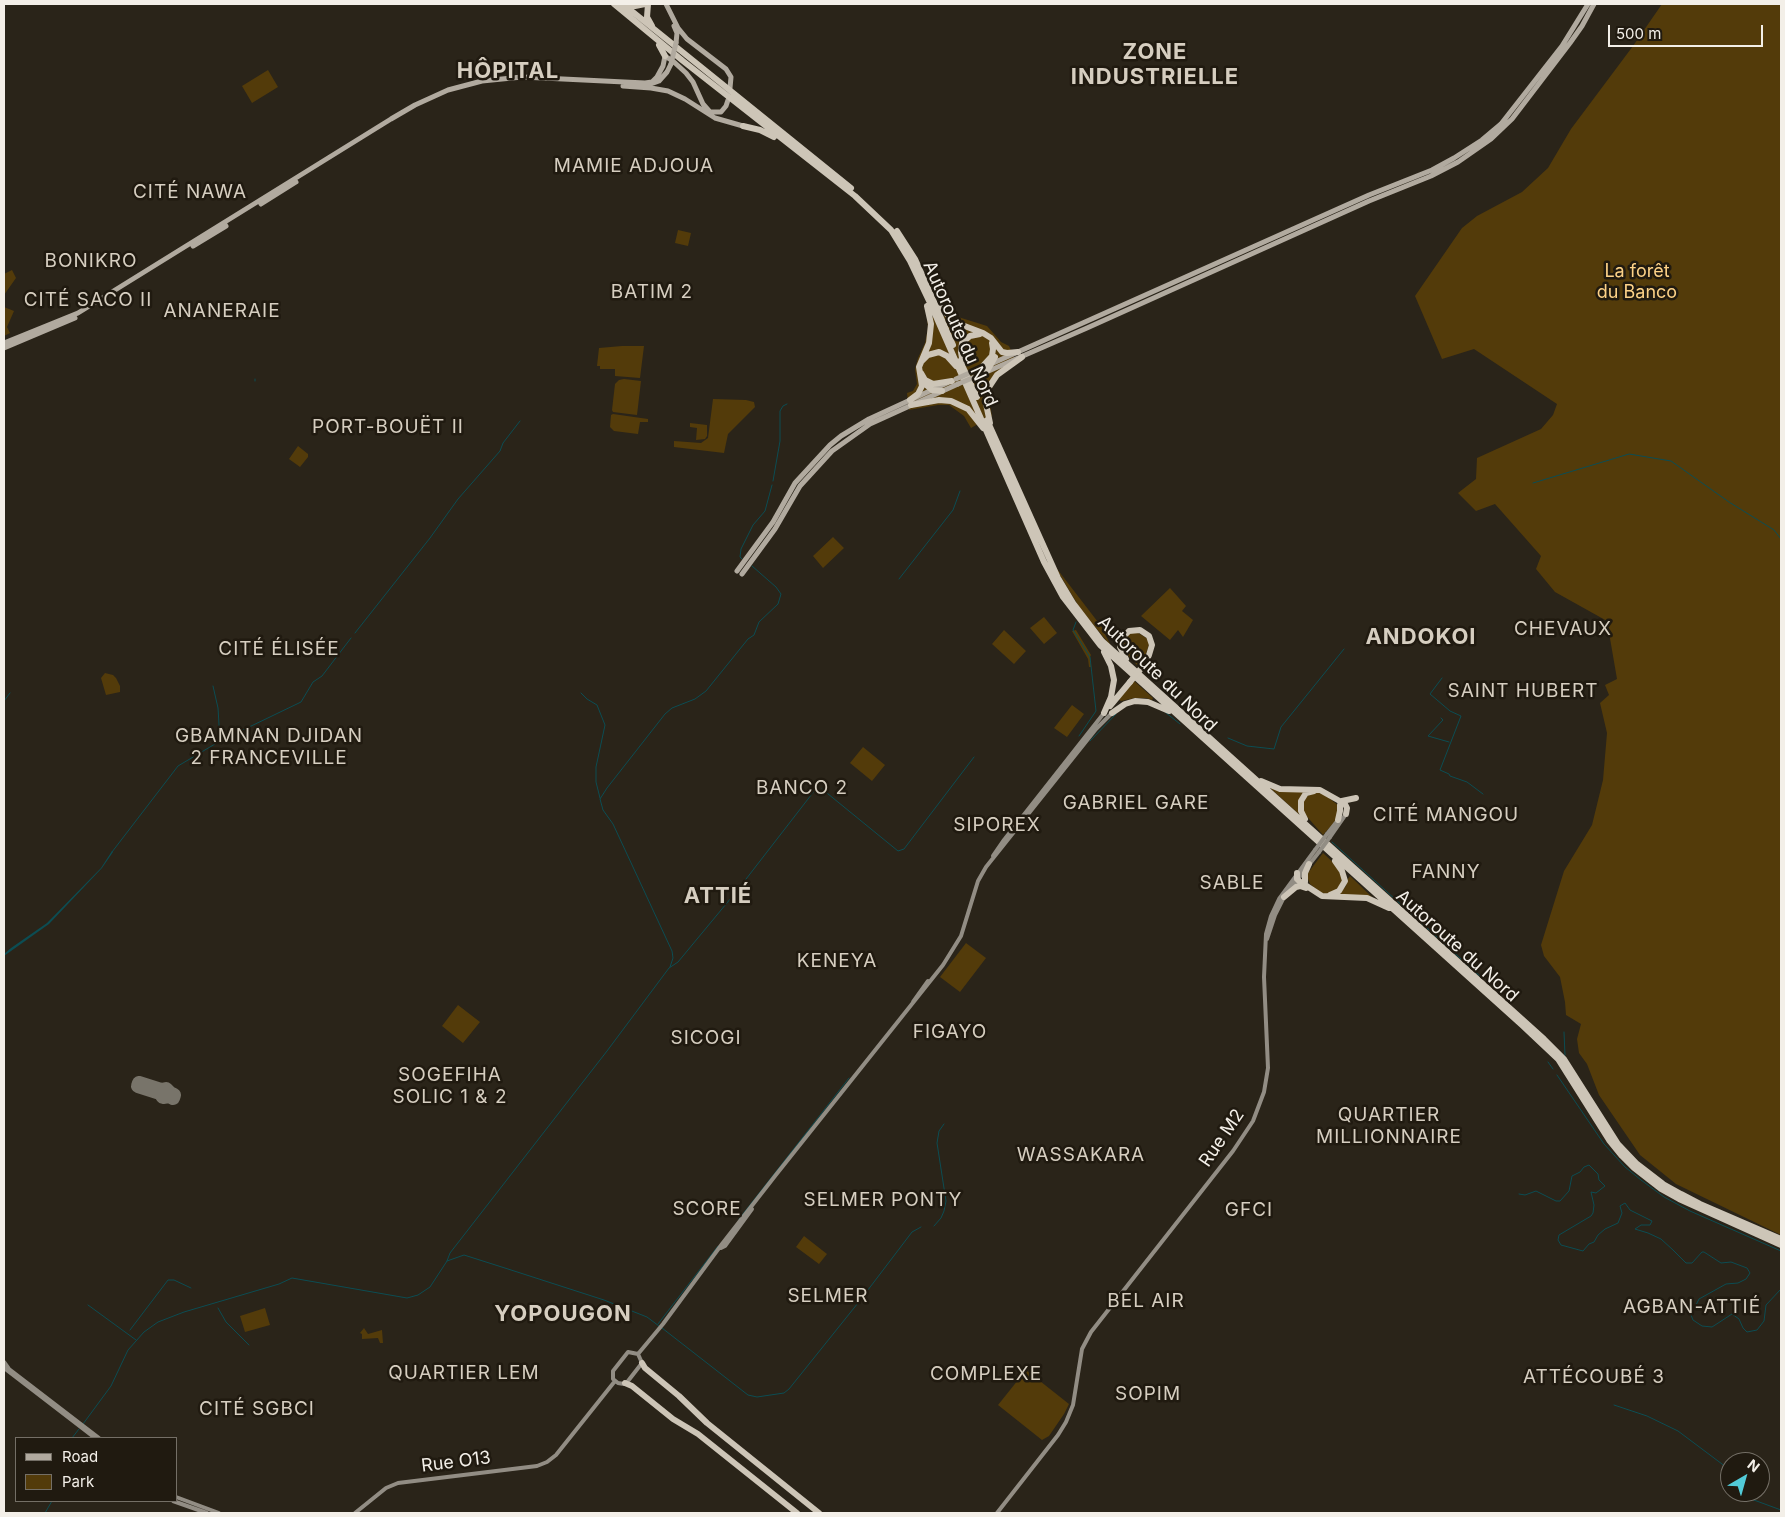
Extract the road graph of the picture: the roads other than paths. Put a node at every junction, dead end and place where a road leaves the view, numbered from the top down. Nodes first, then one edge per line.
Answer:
1 (614, 4) edge
2 (623, 4) edge
3 (661, 4) edge
4 (666, 4) edge
5 (1588, 4) edge
6 (1594, 4) edge
7 (647, 5) edge
8 (630, 18) junction
9 (661, 36) junction
10 (665, 56) junction
11 (628, 83) junction
12 (730, 88) dead end
13 (728, 100) dead end
14 (701, 101) junction
15 (694, 105) junction
16 (391, 120) junction
17 (743, 126) joint
18 (789, 144) junction
19 (347, 149) junction
20 (923, 283) junction
21 (4, 343) edge
22 (995, 344) junction
23 (4, 348) edge
24 (1020, 354) junction
25 (993, 363) junction
26 (963, 371) junction
27 (980, 371) junction
28 (921, 378) junction
29 (955, 381) junction
30 (932, 390) junction
31 (942, 391) junction
32 (910, 402) junction
33 (992, 438) junction
34 (739, 572) dead end
35 (1100, 645) junction
36 (1134, 670) junction
37 (1104, 713) junction
38 (1112, 713) joint
39 (1176, 715) junction
40 (1253, 777) junction
41 (1043, 794) junction
42 (1356, 798) dead end
43 (1341, 803) junction
44 (1349, 809) joint
45 (1338, 820) joint
46 (1310, 827) junction
47 (1329, 835) junction
48 (1327, 850) junction
49 (1317, 851) junction
50 (1309, 864) junction
51 (1295, 878) junction
52 (1305, 882) junction
53 (1309, 889) junction
54 (1284, 897) junction
55 (1398, 913) junction
56 (1266, 942) junction
57 (1561, 1059) junction
58 (778, 1174) junction
59 (1781, 1239) edge
60 (1781, 1244) edge
61 (721, 1248) junction
62 (638, 1354) junction
63 (642, 1362) junction
64 (4, 1365) edge
65 (615, 1382) junction
66 (626, 1383) junction
67 (81, 1426) junction
68 (94, 1437) edge
69 (98, 1437) edge
70 (178, 1498) edge
71 (176, 1502) edge
72 (207, 1513) edge
73 (219, 1513) edge
74 (355, 1513) edge
75 (797, 1513) edge
76 (819, 1513) edge
77 (997, 1513) edge

1 - 8 highway, Autoroute du Nord
2 - 7 highway
2 - 9 highway, Autoroute du Nord
3 - 11 main road, bridge
4 - 12 main road
5 - 24 main road
6 - 24 main road
7 - 9 highway
8 - 10 highway
8 - 18 highway, Autoroute du Nord
9 - 20 highway, Autoroute du Nord
10 - 11 main road
10 - 14 main road
11 - 16 main road
13 - 14 main road
14 - 15 main road
15 - 16 main road
15 - 17 main road
16 - 19 main road
17 - 18 highway
18 - 20 highway, Autoroute du Nord
19 - 21 main road
19 - 23 main road
20 - 22 highway
20 - 26 highway, Autoroute du Nord
20 - 28 highway
22 - 24 highway
22 - 25 highway
24 - 25 main road
24 - 27 main road
24 - 33 highway
25 - 27 highway
26 - 27 highway
26 - 29 highway
26 - 33 highway, Autoroute du Nord
27 - 29 main road, bridge
28 - 30 highway
28 - 32 highway
29 - 30 main road
29 - 31 main road
30 - 31 highway
30 - 32 main road
31 - 32 main road
32 - 33 highway
32 - 34 main road
33 - 35 highway, Autoroute du Nord
33 - 36 highway, Autoroute du Nord
35 - 37 highway
35 - 39 highway, Autoroute du Nord
36 - 37 highway, bridge
36 - 40 highway, Autoroute du Nord
37 - 41 main road
38 - 39 highway
38 - 41 main road
39 - 48 highway, Autoroute du Nord
40 - 43 highway
40 - 46 highway, Autoroute du Nord
41 - 58 main road
42 - 43 highway
43 - 44 highway
43 - 45 highway
43 - 46 highway
44 - 47 main road
45 - 47 main road
46 - 57 highway, Autoroute du Nord
47 - 49 main road, bridge
48 - 52 highway
48 - 55 highway, Autoroute du Nord
49 - 50 main road
49 - 51 main road
50 - 51 main road
50 - 52 highway
51 - 52 highway
51 - 53 highway
51 - 54 main road
51 - 56 main road
53 - 54 highway
53 - 55 highway
54 - 56 main road
55 - 57 highway, Autoroute du Nord
56 - 77 main road, Rue M2
57 - 59 highway, Autoroute du Nord
57 - 60 highway, Autoroute du Nord
58 - 61 main road
58 - 61 main road
61 - 62 main road
62 - 63 main road
62 - 65 main road
63 - 66 main road
63 - 76 highway
64 - 67 main road
65 - 66 main road
65 - 74 main road, Rue O13
66 - 75 highway
67 - 68 main road
67 - 69 main road
70 - 73 main road
71 - 72 main road

